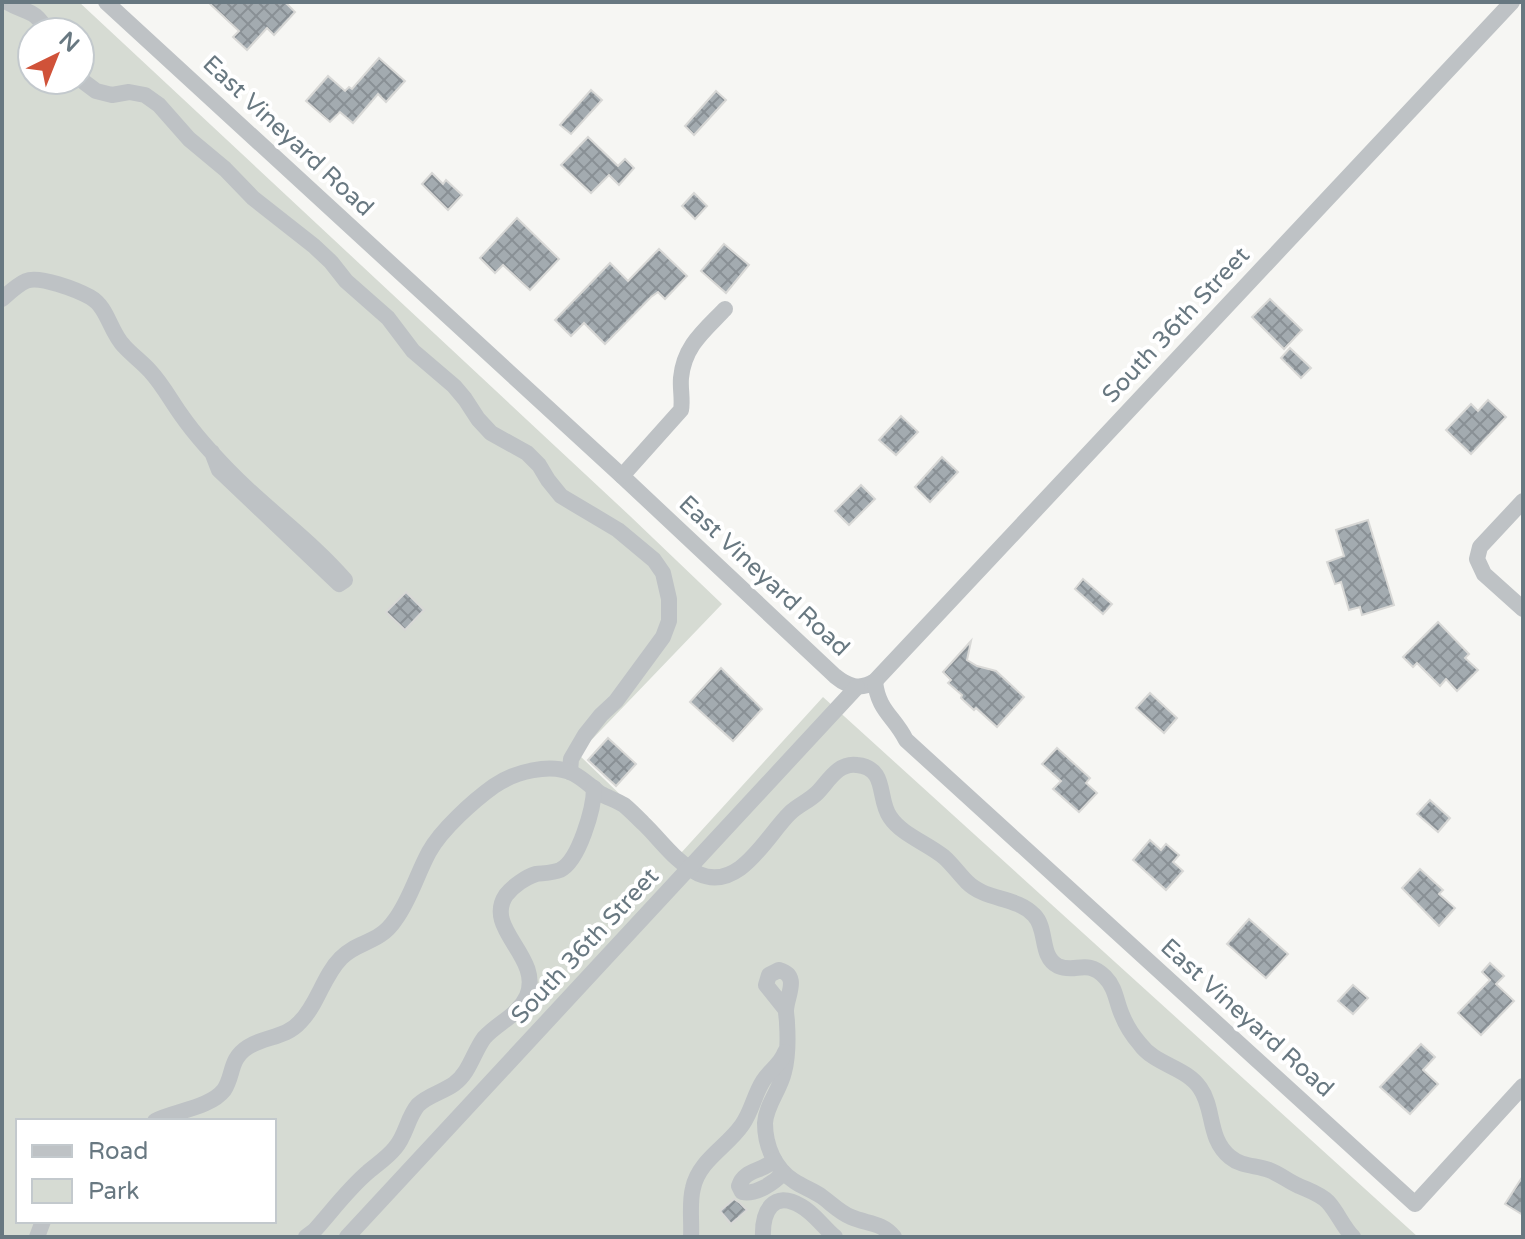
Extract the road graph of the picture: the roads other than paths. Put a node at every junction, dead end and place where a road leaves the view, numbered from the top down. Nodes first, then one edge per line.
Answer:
1 (7, 2) edge
2 (106, 2) edge
3 (1512, 2) edge
4 (37, 16) edge
5 (96, 91) edge
6 (2, 299) edge
7 (725, 309) dead end
8 (212, 452) junction
9 (622, 476) junction
10 (1523, 501) edge
11 (1523, 609) edge
12 (875, 681) junction
13 (857, 687) junction
14 (570, 772) junction
15 (594, 788) junction
16 (690, 868) junction
17 (786, 1010) dead end
18 (787, 1047) junction
19 (1523, 1086) edge
20 (161, 1119) edge
21 (306, 1237) edge
22 (347, 1237) edge
23 (691, 1237) edge
24 (763, 1237) edge
25 (835, 1237) edge
26 (894, 1237) edge
27 (1353, 1237) edge

1 - 4 street
2 - 9 street, East Vineyard Road
3 - 12 street, South 36th Street
5 - 14 street
6 - 8 street
7 - 9 street
8 - 8 street
9 - 13 street, East Vineyard Road
10 - 11 street
12 - 13 street, East Vineyard Road
12 - 19 street, East Vineyard Road
13 - 16 street, South 36th Street
14 - 15 street
14 - 20 street
15 - 16 street
15 - 21 street
16 - 22 street, South 36th Street
16 - 27 street
17 - 18 street
18 - 23 street
18 - 26 street
24 - 25 street

